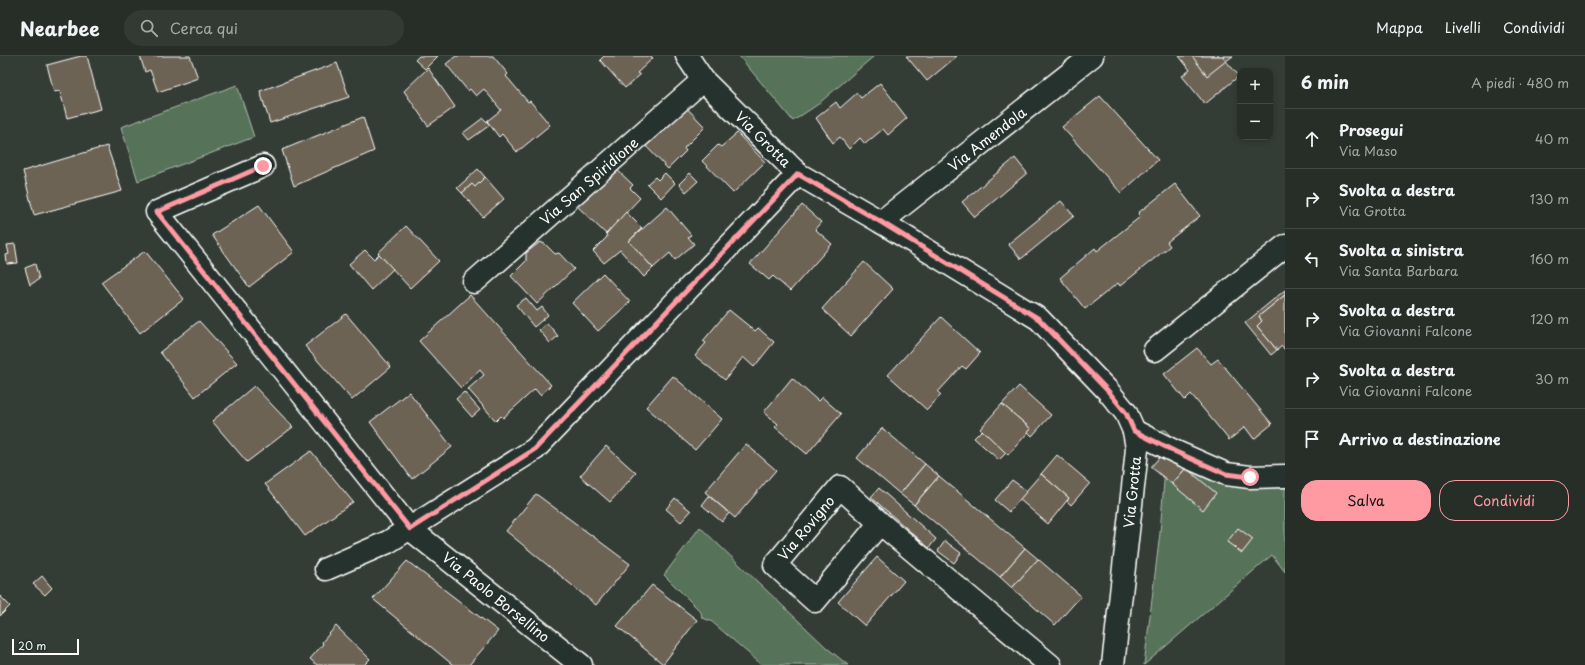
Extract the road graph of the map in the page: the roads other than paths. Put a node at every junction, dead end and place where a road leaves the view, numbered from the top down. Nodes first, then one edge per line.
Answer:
1 (687, 56) edge
2 (1092, 56) edge
3 (703, 80) junction
4 (263, 166) dead end
5 (798, 174) junction
6 (881, 222) junction
7 (1285, 246) edge
8 (474, 282) dead end
9 (1155, 350) dead end
10 (1134, 431) junction
11 (1285, 476) edge
12 (880, 523) junction
13 (410, 529) junction
14 (326, 569) dead end
15 (581, 665) edge
16 (1050, 665) edge
17 (1113, 665) edge

1 - 3 street, Via Grotta
2 - 6 street, Via Amendola
3 - 5 street, Via Grotta
3 - 8 street, Via San Spiridione
4 - 13 street, Via Paolo Borsellino
5 - 6 street, Via Grotta
5 - 13 street
6 - 10 street, Via Grotta
7 - 9 street
10 - 11 street
10 - 17 street, Via Grotta
12 - 12 street, Via Rovigno
12 - 16 street, Via Rovigno
13 - 14 street
13 - 15 street, Via Paolo Borsellino

